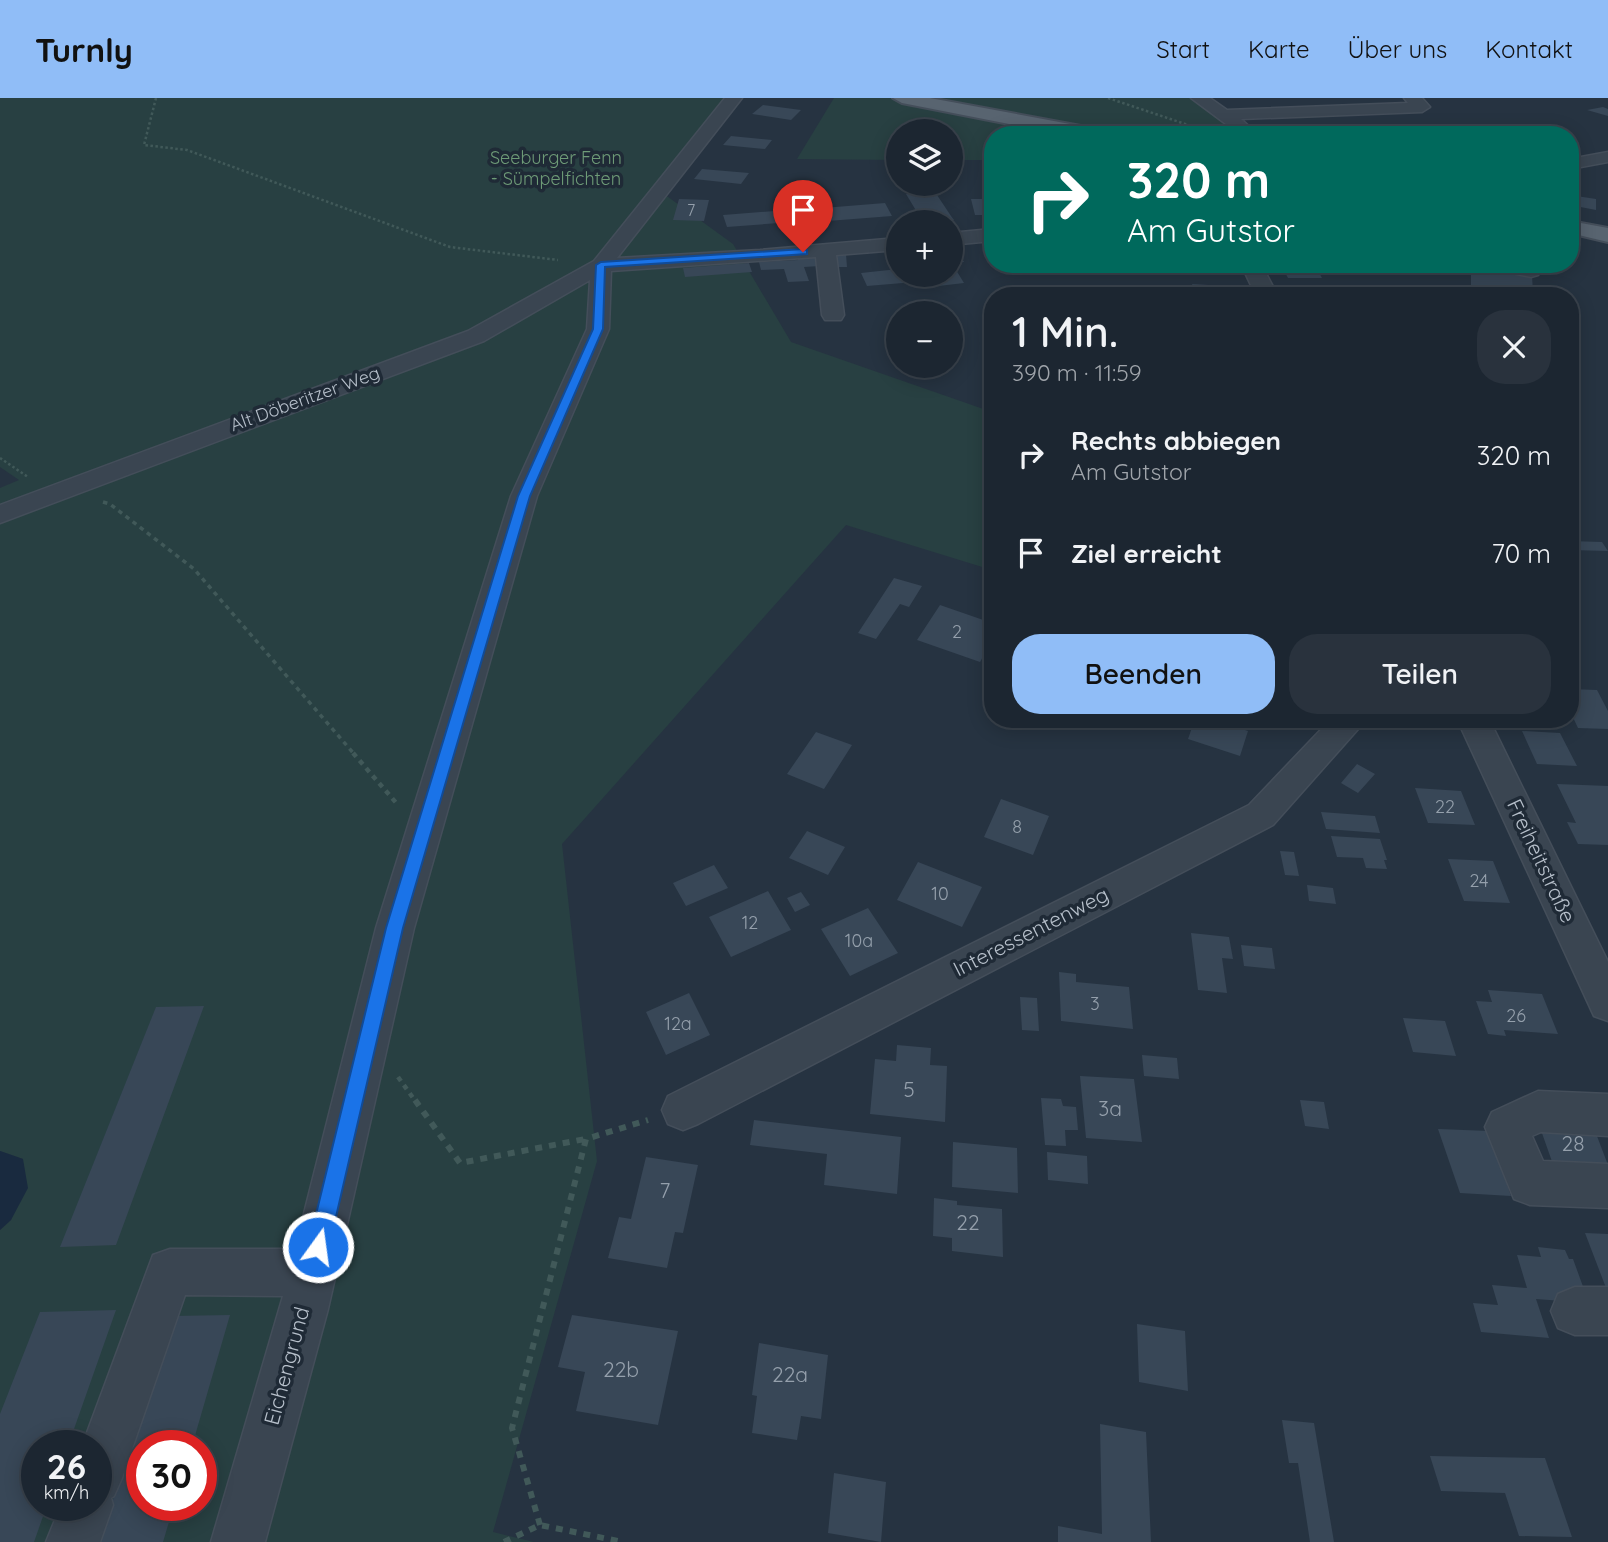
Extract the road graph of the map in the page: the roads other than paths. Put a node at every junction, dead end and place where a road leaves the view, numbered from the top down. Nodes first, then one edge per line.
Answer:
1 (734, 98) edge
2 (902, 98) edge
3 (1199, 98) edge
4 (1412, 98) edge
5 (1226, 116) junction
6 (1050, 126) edge
7 (1240, 126) edge
8 (1608, 157) edge
9 (1579, 162) edge
10 (1579, 228) edge
11 (1608, 235) edge
12 (984, 236) edge
13 (963, 238) edge
14 (886, 245) edge
15 (825, 250) junction
16 (601, 265) junction
17 (833, 315) dead end
18 (0, 515) edge
19 (1343, 728) edge
20 (1477, 728) edge
21 (1608, 1003) edge
22 (683, 1110) road end
23 (1608, 1115) edge
24 (1608, 1186) edge
25 (312, 1273) junction
26 (112, 1433) edge
27 (81, 1521) edge
28 (74, 1542) edge
29 (238, 1542) edge

1 - 16 street
2 - 6 main road
3 - 5 street
4 - 5 street
5 - 7 street
8 - 9 street
10 - 11 main road
12 - 13 street
14 - 15 street
15 - 16 street
15 - 17 street
16 - 18 street, Alt Döberitzer Weg
16 - 25 street, Eichengrund
19 - 22 street, Interessentenweg
20 - 21 street, Freiheitstraße
23 - 24 street
25 - 26 street
25 - 29 street, Eichengrund
27 - 28 street

